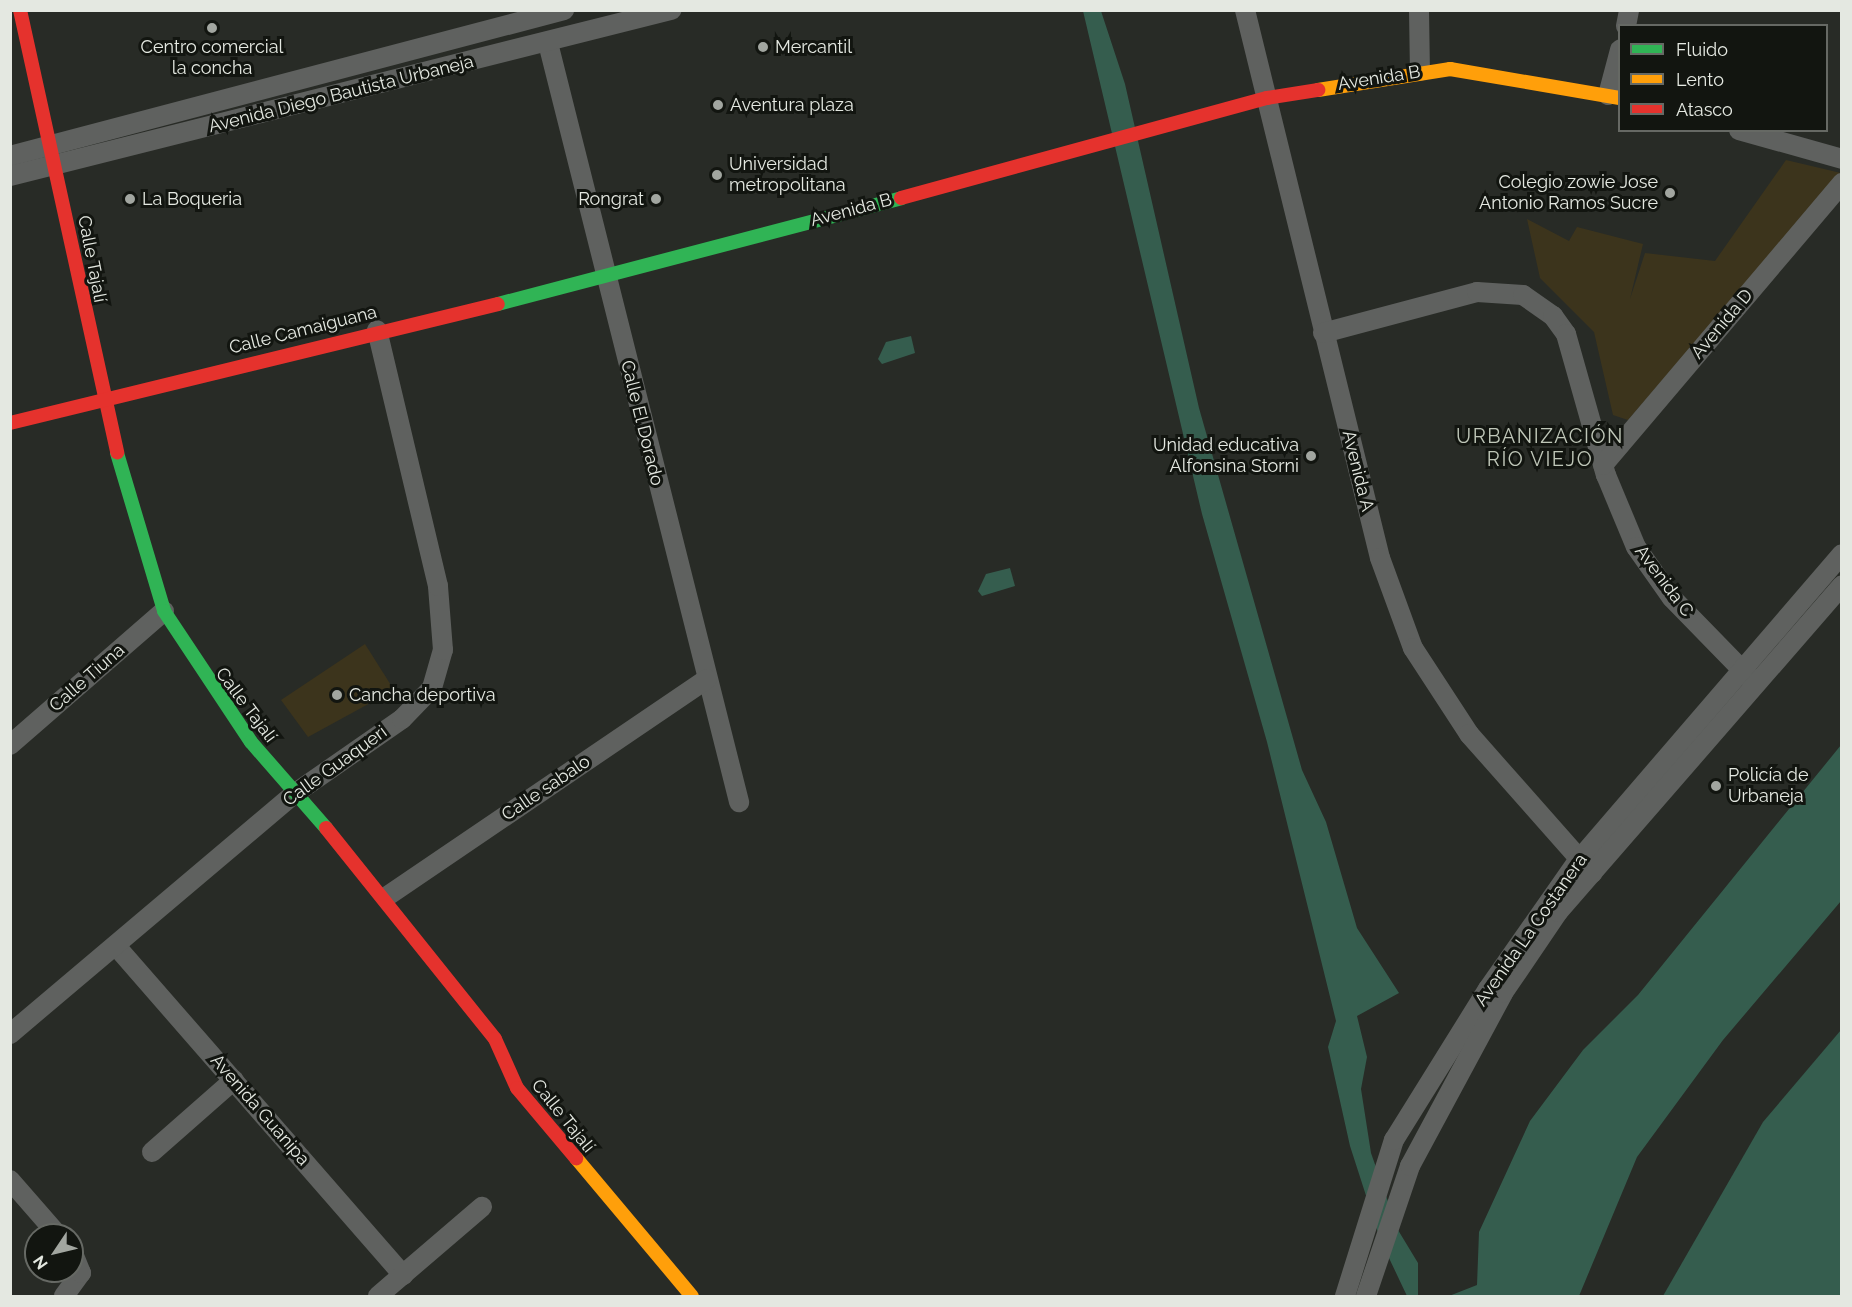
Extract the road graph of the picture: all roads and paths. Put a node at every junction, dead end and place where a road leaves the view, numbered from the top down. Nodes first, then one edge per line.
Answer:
1 (20, 10) edge
2 (671, 10) edge
3 (1245, 10) edge
4 (1419, 10) edge
5 (542, 13) edge
6 (548, 43) junction
7 (1618, 65) edge
8 (1420, 71) junction
9 (1614, 96) edge
10 (1267, 98) junction
11 (1746, 132) edge
12 (53, 145) junction
13 (10, 156) edge
14 (1842, 159) edge
15 (57, 164) junction
16 (10, 176) edge
17 (1842, 183) edge
18 (605, 278) junction
19 (377, 330) junction
20 (1323, 333) junction
21 (101, 399) junction
22 (10, 423) edge
23 (1603, 465) junction
24 (1842, 554) edge
25 (1842, 585) edge
26 (164, 611) junction
27 (1741, 670) junction
28 (706, 679) junction
29 (1755, 684) junction
30 (10, 745) edge
31 (294, 794) junction
32 (739, 802) dead end
33 (1585, 867) junction
34 (386, 897) junction
35 (116, 946) junction
36 (10, 1034) edge
37 (234, 1080) junction
38 (152, 1152) dead end
39 (10, 1180) edge
40 (482, 1207) dead end
41 (48, 1223) edge
42 (404, 1275) junction
43 (74, 1283) edge
44 (64, 1296) edge
45 (378, 1296) edge
46 (692, 1296) edge
47 (1346, 1296) edge
48 (1366, 1296) edge

1 - 12 street, Calle Tajalí
2 - 6 street, Avenida Diego Bautista Urbaneja
3 - 10 street, Avenida A
4 - 8 street
5 - 12 street, Avenida Diego Bautista Urbaneja
6 - 15 street, Avenida Diego Bautista Urbaneja
6 - 18 street, Calle El Dorado
7 - 9 street
8 - 9 street, Avenida B
8 - 10 street, Avenida B
10 - 18 street, Avenida B
10 - 20 street, Avenida A
11 - 14 street
12 - 13 street, Avenida Diego Bautista Urbaneja
12 - 15 street, Calle Tajalí
15 - 16 street, Avenida Diego Bautista Urbaneja
15 - 21 street, Calle Tajalí
17 - 23 street, Avenida D
18 - 19 street, Calle Camaiguana
18 - 28 street, Calle El Dorado
19 - 21 street, Calle Camaiguana
19 - 31 street, Calle Guaqueri
20 - 23 street, Avenida C
20 - 33 street, Avenida A
21 - 22 street, Calle Camaiguana
21 - 26 street, Calle Tajalí
23 - 27 street, Avenida C
24 - 27 street, Avenida La Costanera
25 - 29 street, Avenida La Costanera
26 - 30 street, Calle Tiuna
26 - 31 street, Calle Tajalí
27 - 29 street, Avenida C
27 - 33 street, Avenida La Costanera
28 - 32 street, Calle El Dorado
28 - 34 street, Calle sabalo
29 - 33 street, Avenida La Costanera
31 - 34 street, Calle Tajalí
31 - 35 street, Calle Guaqueri
33 - 47 street, Avenida La Costanera
33 - 48 street, Avenida La Costanera
34 - 46 street, Calle Tajalí
35 - 36 street, Calle Guaqueri
35 - 37 street, Avenida Guanipa
37 - 38 street
37 - 42 street, Avenida Guanipa
39 - 41 street
40 - 42 street
42 - 45 street
43 - 44 street

